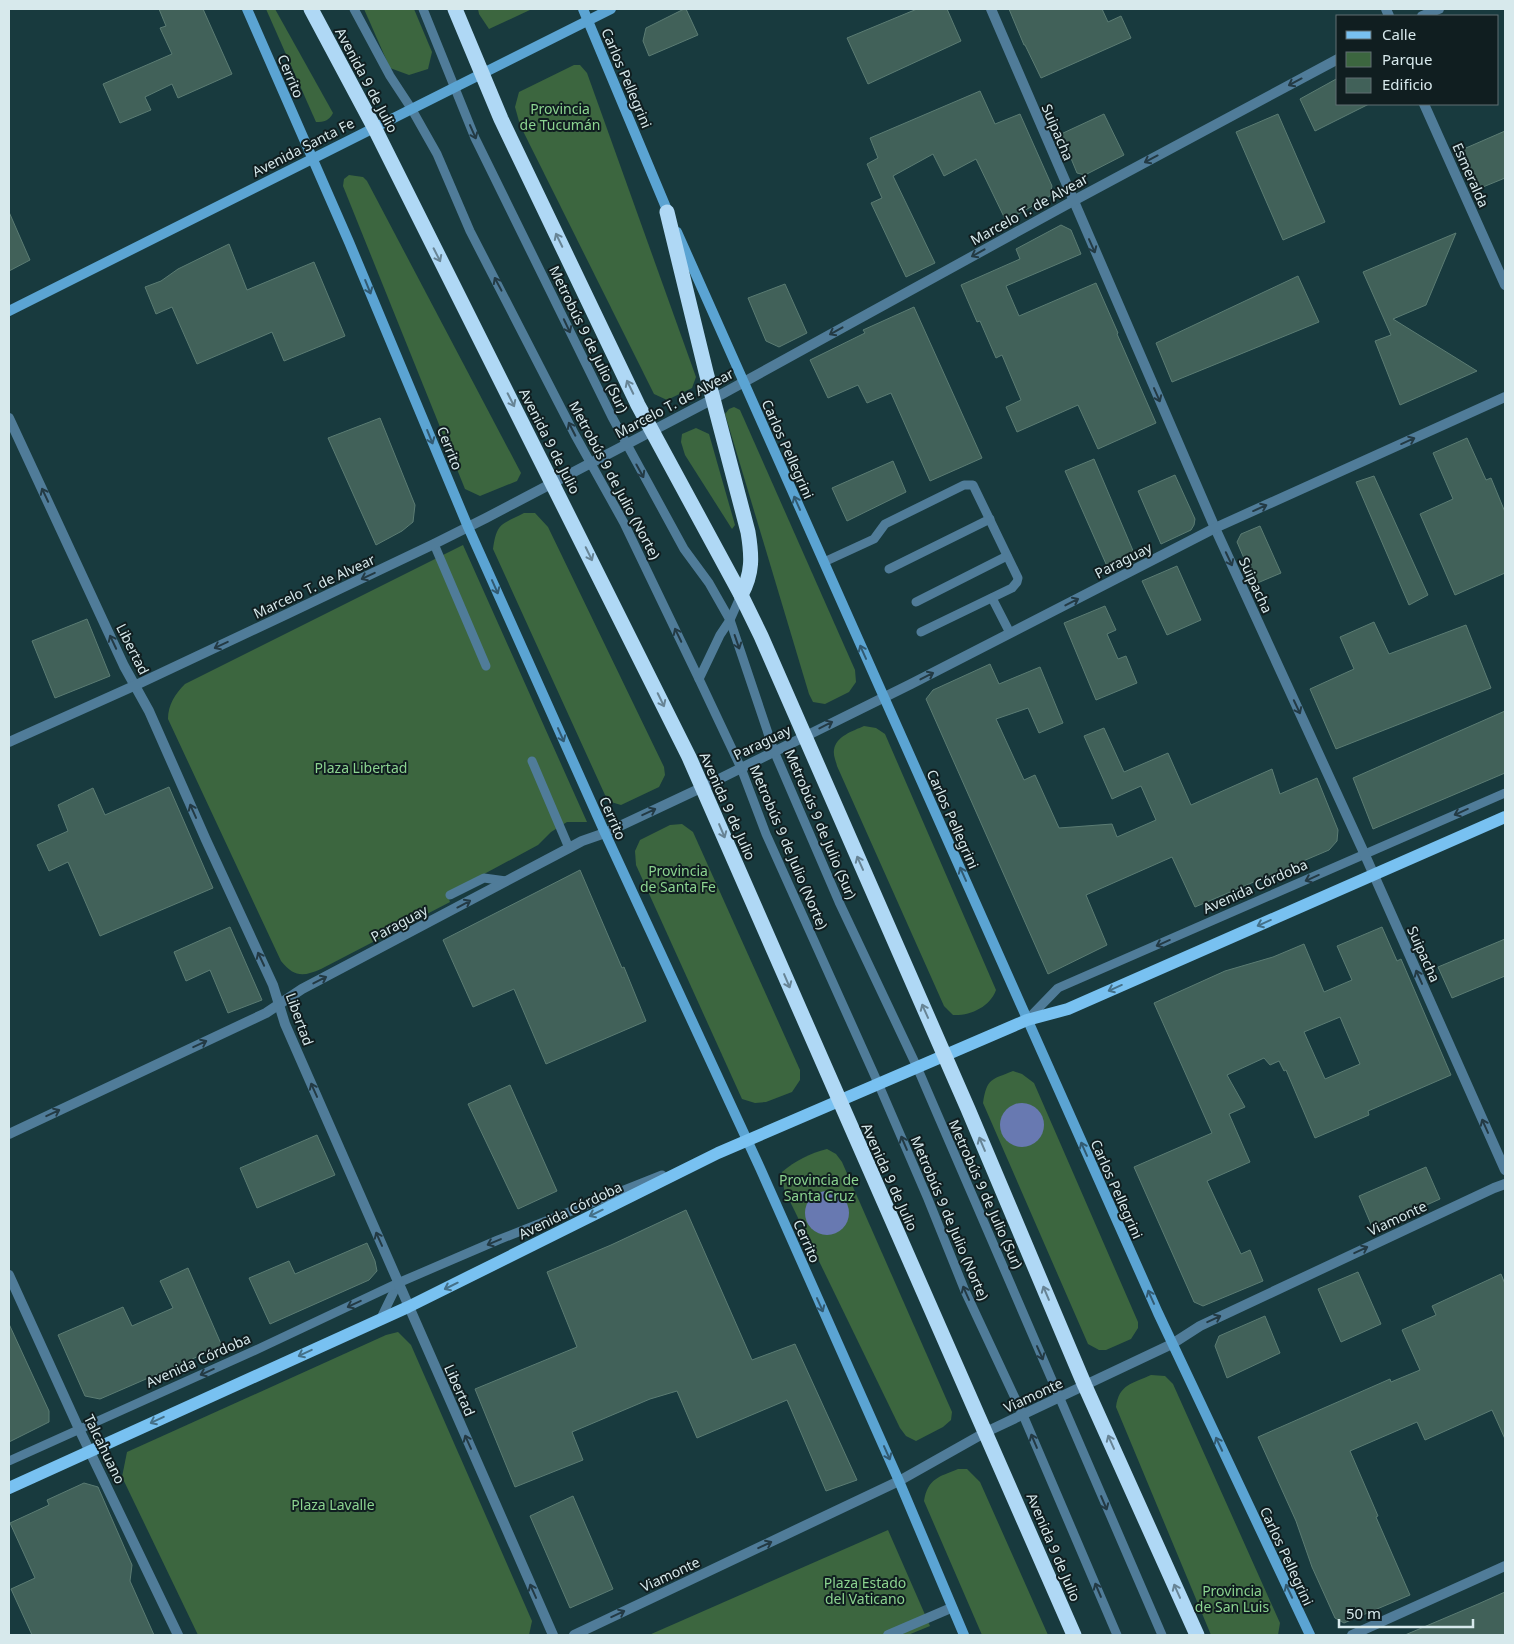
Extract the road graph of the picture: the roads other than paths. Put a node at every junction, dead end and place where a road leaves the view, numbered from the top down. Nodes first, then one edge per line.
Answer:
1 (247, 9) edge
2 (312, 9) edge
3 (354, 9) edge
4 (423, 9) edge
5 (455, 9) edge
6 (462, 9) edge
7 (583, 9) edge
8 (611, 9) edge
9 (991, 9) edge
10 (1439, 9) edge
11 (1424, 15) edge
12 (588, 20) junction
13 (466, 32) junction
14 (1336, 60) edge
15 (482, 74) junction
16 (453, 88) junction
17 (1424, 105) edge
18 (411, 108) junction
19 (374, 127) junction
20 (312, 158) junction
21 (1073, 201) junction
22 (667, 212) junction
23 (1505, 285) edge
24 (9, 311) edge
25 (743, 382) junction
26 (1505, 397) edge
27 (713, 399) junction
28 (9, 418) edge
29 (652, 430) junction
30 (626, 445) junction
31 (591, 462) junction
32 (552, 482) junction
33 (990, 519) junction
34 (468, 527) junction
35 (1215, 528) junction
36 (434, 544) junction
37 (1007, 556) junction
38 (824, 562) junction
39 (889, 569) dead end
40 (741, 595) junction
41 (992, 598) junction
42 (916, 602) dead end
43 (730, 620) junction
44 (922, 632) dead end
45 (1010, 633) junction
46 (486, 666) dead end
47 (700, 679) junction
48 (136, 685) junction
49 (883, 696) junction
50 (805, 736) junction
51 (9, 742) edge
52 (774, 751) junction
53 (532, 761) dead end
54 (741, 768) junction
55 (702, 787) junction
56 (1505, 793) edge
57 (1505, 817) edge
58 (605, 833) junction
59 (569, 848) junction
60 (1364, 855) junction
61 (1373, 875) junction
62 (506, 881) junction
63 (450, 895) dead end
64 (278, 1004) junction
65 (1027, 1020) junction
66 (944, 1056) junction
67 (917, 1067) junction
68 (878, 1083) junction
69 (839, 1101) junction
70 (9, 1134) edge
71 (747, 1140) junction
72 (718, 1153) junction
73 (1505, 1170) edge
74 (1505, 1184) edge
75 (9, 1275) edge
76 (398, 1284) junction
77 (408, 1307) junction
78 (381, 1318) junction
79 (1172, 1344) junction
80 (1085, 1386) junction
81 (1059, 1398) junction
82 (1023, 1415) junction
83 (79, 1429) junction
84 (986, 1432) junction
85 (91, 1451) junction
86 (9, 1461) edge
87 (899, 1481) junction
88 (9, 1488) edge
89 (1505, 1566) edge
90 (951, 1608) junction
91 (178, 1635) edge
92 (553, 1635) edge
93 (574, 1635) edge
94 (888, 1635) edge
95 (964, 1635) edge
96 (1074, 1635) edge
97 (1117, 1635) edge
98 (1162, 1635) edge
99 (1197, 1635) edge
100 (1310, 1635) edge
101 (1352, 1635) edge

1 - 20 street, Cerrito
2 - 19 highway, Avenida 9 de Julio
3 - 18 lane, Metrobús 9 de Julio (Norte)
4 - 16 lane, Metrobús 9 de Julio (Sur)
5 - 13 highway
6 - 13 highway
7 - 12 street, Carlos Pellegrini
8 - 12 street, Avenida Santa Fe
9 - 21 street, Suipacha
10 - 11 street
12 - 15 street, Avenida Santa Fe
12 - 22 street, Carlos Pellegrini
13 - 15 highway
14 -> 21 street, Marcelo T. de Alvear
15 - 16 street, Avenida Santa Fe
29 -> 15 highway
16 - 18 street, Avenida Santa Fe
16 -> 30 lane, Metrobús 9 de Julio (Sur)
17 - 23 street, Esmeralda
18 - 19 street, Avenida Santa Fe
31 -> 18 lane, Metrobús 9 de Julio (Norte)
19 - 20 street, Avenida Santa Fe
19 -> 32 highway, Avenida 9 de Julio
20 - 24 street, Avenida Santa Fe
20 -> 34 street, Cerrito
21 -> 25 street, Marcelo T. de Alvear
21 -> 35 street, Suipacha
22 - 25 street, Carlos Pellegrini
22 - 27 highway
25 - 27 street, Marcelo T. de Alvear
38 -> 25 street, Carlos Pellegrini
35 -> 26 street, Paraguay
27 - 29 street, Marcelo T. de Alvear
27 - 40 highway
48 -> 28 street, Libertad
29 - 30 street, Marcelo T. de Alvear
29 - 40 highway
30 - 31 street, Marcelo T. de Alvear
30 -> 43 lane, Metrobús 9 de Julio (Sur)
31 - 32 street, Marcelo T. de Alvear
47 -> 31 lane, Metrobús 9 de Julio (Norte)
32 - 34 street, Marcelo T. de Alvear
32 -> 55 highway, Avenida 9 de Julio
33 - 37 lane
33 - 38 lane
33 - 39 lane
34 - 36 street, Marcelo T. de Alvear
34 -> 58 street, Cerrito
45 -> 35 street, Paraguay
35 -> 60 street, Suipacha
36 - 46 lane
36 -> 48 street, Marcelo T. de Alvear
37 - 41 lane
37 - 42 lane
49 -> 38 street, Carlos Pellegrini
40 - 43 lane
40 - 50 highway
41 - 44 lane
41 - 45 lane
43 - 47 lane
43 -> 52 lane, Metrobús 9 de Julio (Sur)
49 -> 45 street, Paraguay
47 - 54 lane, Metrobús 9 de Julio (Norte)
48 - 51 street, Marcelo T. de Alvear
64 -> 48 street, Libertad
50 -> 49 street, Paraguay
65 -> 49 street, Carlos Pellegrini
50 - 52 street, Paraguay
66 -> 50 highway
52 - 54 street, Paraguay
52 - 67 lane, Metrobús 9 de Julio (Sur)
53 - 59 lane
54 - 55 street, Paraguay
54 - 68 lane, Metrobús 9 de Julio (Norte)
58 -> 55 street, Paraguay
55 -> 69 highway, Avenida 9 de Julio
56 -> 60 lane, Avenida Córdoba
57 - 61 main road, Avenida Córdoba
58 - 59 street, Paraguay
58 - 71 street, Cerrito
59 - 62 street, Paraguay
60 - 61 street, Suipacha
60 -> 65 lane, Avenida Córdoba
61 -> 65 main road, Avenida Córdoba
73 -> 61 street, Suipacha
62 - 63 lane
64 -> 62 street, Paraguay
70 -> 64 street, Paraguay
76 -> 64 street, Libertad
65 - 66 main road, Avenida Córdoba
79 -> 65 street, Carlos Pellegrini
66 - 67 main road, Avenida Córdoba
80 -> 66 highway
67 - 68 main road, Avenida Córdoba
67 -> 81 lane, Metrobús 9 de Julio (Sur)
68 - 69 main road, Avenida Córdoba
82 -> 68 lane, Metrobús 9 de Julio (Norte)
69 - 71 main road, Avenida Córdoba
69 - 84 highway, Avenida 9 de Julio
71 - 72 main road, Avenida Córdoba
71 -> 87 street, Cerrito
72 -> 76 lane, Avenida Córdoba
72 -> 77 main road, Avenida Córdoba
79 -> 74 street, Viamonte
75 - 83 street, Talcahuano
76 - 77 street, Libertad
76 - 78 lane
76 -> 83 lane, Avenida Córdoba
77 - 78 main road, Avenida Córdoba
92 -> 77 street, Libertad
78 -> 85 main road, Avenida Córdoba
79 - 80 street, Viamonte
100 -> 79 street, Carlos Pellegrini
80 - 81 street, Viamonte
99 -> 80 highway
81 - 82 street, Viamonte
81 -> 98 lane, Metrobús 9 de Julio (Sur)
82 - 84 street, Viamonte
97 -> 82 lane, Metrobús 9 de Julio (Norte)
83 - 85 street, Talcahuano
83 - 86 lane, Avenida Córdoba
84 - 87 street, Viamonte
84 - 96 highway, Avenida 9 de Julio
85 - 88 main road, Avenida Córdoba
85 - 91 street, Talcahuano
87 - 90 street, Cerrito
93 -> 87 street, Viamonte
89 - 101 street
90 - 94 street
90 - 95 street, Cerrito

